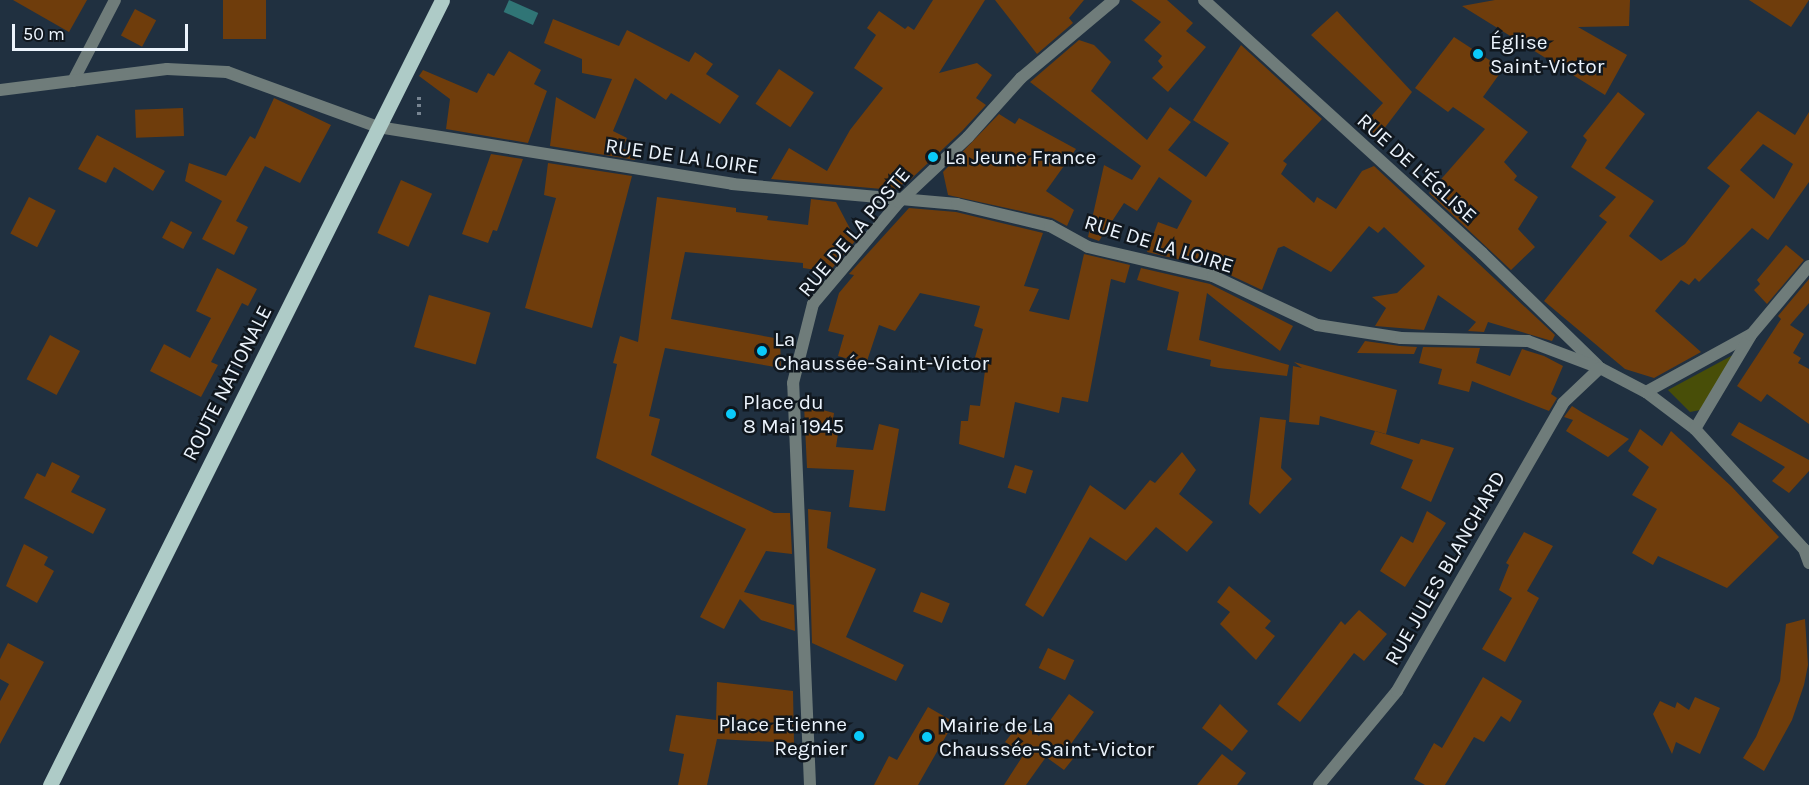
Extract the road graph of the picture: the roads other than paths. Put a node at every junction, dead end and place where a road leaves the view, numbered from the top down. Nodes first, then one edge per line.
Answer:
1 (115, 0) edge
2 (442, 0) edge
3 (1114, 0) edge
4 (1204, 0) edge
5 (73, 81) junction
6 (0, 90) edge
7 (378, 126) junction
8 (899, 202) junction
9 (1809, 266) edge
10 (1751, 335) junction
11 (1600, 368) junction
12 (1646, 392) junction
13 (1695, 429) junction
14 (1809, 562) edge
15 (50, 785) edge
16 (810, 785) edge
17 (1319, 785) edge

1 - 5 street
2 - 7 main road, ROUTE NATIONALE
3 - 8 street, RUE DE LA POSTE
4 - 11 street, RUE DE L'ÉGLISE
5 - 6 street, RUE DE LA LOIRE
5 - 7 street, RUE DE LA LOIRE
7 - 8 street, RUE DE LA LOIRE
7 - 15 main road, ROUTE NATIONALE
8 - 11 street, RUE DE LA LOIRE
8 - 16 street, RUE DE LA POSTE
9 - 10 street
10 - 12 street
10 - 13 street
11 - 12 street, RUE DE LA LOIRE
11 - 17 street, RUE JULES BLANCHARD
12 - 13 street, RUE DE LA LOIRE
13 - 14 street, RUE DE LA LOIRE

